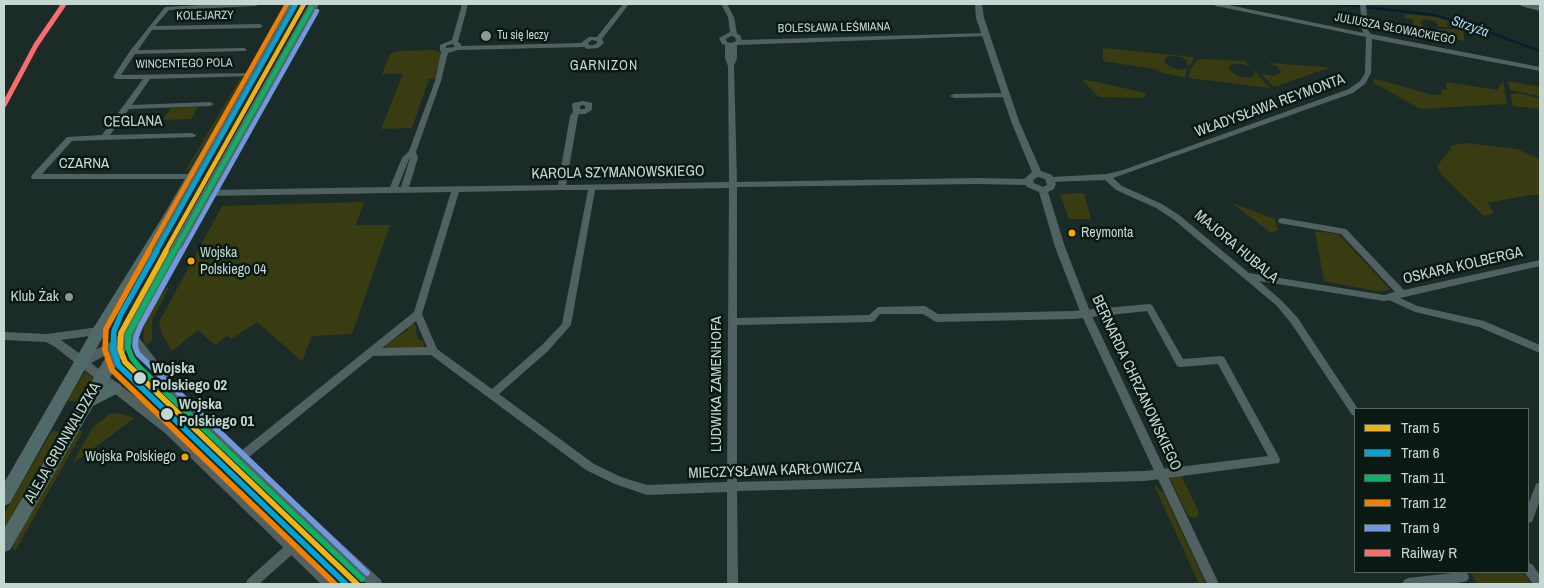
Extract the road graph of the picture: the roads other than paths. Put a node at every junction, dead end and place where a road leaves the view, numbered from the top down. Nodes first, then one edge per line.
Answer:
1 (256, 4) edge
2 (292, 4) edge
3 (314, 4) edge
4 (465, 4) edge
5 (620, 4) edge
6 (626, 4) edge
7 (724, 4) edge
8 (978, 4) edge
9 (1216, 4) edge
10 (1525, 4) edge
11 (169, 7) joint
12 (1363, 7) edge
13 (1540, 8) edge
14 (260, 26) dead end
15 (150, 28) junction
16 (985, 34) junction
17 (1369, 36) junction
18 (596, 39) junction
19 (734, 40) junction
20 (452, 46) junction
21 (244, 50) dead end
22 (132, 52) junction
23 (731, 66) joint
24 (1540, 69) edge
25 (252, 75) junction
26 (116, 77) joint
27 (148, 77) junction
28 (1006, 95) junction
29 (954, 96) dead end
30 (210, 104) dead end
31 (127, 107) junction
32 (577, 112) dead end
33 (192, 135) dead end
34 (105, 137) junction
35 (76, 138) joint
36 (412, 152) junction
37 (1037, 173) junction
38 (192, 177) junction
39 (1107, 177) junction
40 (1052, 180) junction
41 (1028, 182) junction
42 (733, 184) junction
43 (592, 187) junction
44 (561, 188) junction
45 (393, 190) junction
46 (456, 190) junction
47 (1043, 190) junction
48 (404, 191) junction
49 (208, 193) junction
50 (1282, 221) dead end
51 (1540, 263) edge
52 (1248, 276) junction
53 (1402, 294) junction
54 (1391, 296) junction
55 (418, 314) junction
56 (1086, 314) junction
57 (732, 322) junction
58 (99, 331) junction
59 (129, 333) junction
60 (4, 336) edge
61 (47, 338) junction
62 (1540, 349) edge
63 (433, 351) junction
64 (374, 352) junction
65 (82, 362) junction
66 (101, 377) junction
67 (115, 388) junction
68 (493, 394) junction
69 (87, 402) junction
70 (1354, 410) edge
71 (240, 458) junction
72 (1161, 473) junction
73 (732, 487) junction
74 (1540, 487) edge
75 (4, 498) edge
76 (1529, 515) edge
77 (4, 544) edge
78 (292, 547) junction
79 (1529, 569) edge
80 (1464, 578) edge
81 (251, 584) edge
82 (330, 584) edge
83 (376, 584) edge
84 (732, 584) edge
85 (1213, 584) edge
86 (1408, 584) edge
87 (1540, 584) edge

1 - 11 street
2 - 25 main road, ALEJA GRUNWALDZKA
3 - 49 main road, ALEJA GRUNWALDZKA
4 - 20 street
5 - 18 street
6 - 18 street
7 - 19 street
8 - 16 street
9 - 17 street, JULIUSZA SŁOWACKIEGO
10 - 13 main road
11 - 15 street, KOLEJARZY
12 - 17 street, WŁADYSŁAWA REYMONTA
14 - 15 street, KOLEJARZY
15 - 22 street, KOLEJARZY
16 - 19 street, BOLESŁAWA LEŚMIANA
16 - 28 street
17 - 24 street, JULIUSZA SŁOWACKIEGO
17 - 39 street, WŁADYSŁAWA REYMONTA
18 - 20 street
19 - 23 street
20 - 36 street
21 - 22 street
22 - 26 street, KOLEJARZY
23 - 42 street, LUDWIKA ZAMENHOFA
25 - 27 street, WINCENTEGO POLA
25 - 38 main road, ALEJA GRUNWALDZKA
26 - 27 street, WINCENTEGO POLA
27 - 31 street
28 - 29 street
28 - 37 street
30 - 31 street
31 - 34 street
32 - 44 street
33 - 34 street, CEGLANA
34 - 35 street, CEGLANA
35 - 38 street, CZARNA
36 - 45 street
36 - 48 street
37 - 40 street
37 - 41 street
38 - 58 main road, ALEJA GRUNWALDZKA
39 - 40 street
39 - 52 street, MAJORA HUBALA
40 - 47 street
41 - 42 street, KAROLA SZYMANOWSKIEGO
41 - 47 street
42 - 43 street, KAROLA SZYMANOWSKIEGO
42 - 57 street, LUDWIKA ZAMENHOFA
43 - 44 street, KAROLA SZYMANOWSKIEGO
43 - 68 street
44 - 46 street, KAROLA SZYMANOWSKIEGO
45 - 48 street, KAROLA SZYMANOWSKIEGO
45 - 49 street, KAROLA SZYMANOWSKIEGO
46 - 48 street, KAROLA SZYMANOWSKIEGO
46 - 55 street
47 - 56 street, BERNARDA CHRZANOWSKIEGO
49 - 59 main road, ALEJA GRUNWALDZKA
50 - 53 street
51 - 53 street, OSKARA KOLBERGA
52 - 54 street, OSKARA KOLBERGA
52 - 70 street, MAJORA HUBALA
53 - 54 street, OSKARA KOLBERGA
54 - 62 street, OSKARA KOLBERGA
55 - 63 street
55 - 64 street
56 - 57 street
56 - 72 street, BERNARDA CHRZANOWSKIEGO
56 - 72 street
57 - 73 street, LUDWIKA ZAMENHOFA
58 - 61 street
58 - 65 main road, ALEJA GRUNWALDZKA
59 - 65 street
59 - 66 main road, ALEJA GRUNWALDZKA
59 - 71 street
60 - 61 street
61 - 65 street
63 - 64 street
63 - 68 street, MIECZYSŁAWA KARŁOWICZA
64 - 71 street
65 - 66 street
65 - 75 main road, ALEJA GRUNWALDZKA
66 - 67 street
66 - 69 main road, ALEJA GRUNWALDZKA
67 - 69 main road
67 - 78 street
68 - 73 street, MIECZYSŁAWA KARŁOWICZA
69 - 77 main road, ALEJA GRUNWALDZKA
71 - 83 street
72 - 73 street, MIECZYSŁAWA KARŁOWICZA
72 - 85 street, BERNARDA CHRZANOWSKIEGO
73 - 84 street, LUDWIKA ZAMENHOFA
74 - 76 street
78 - 81 street
78 - 82 street
79 - 87 street
80 - 86 street

